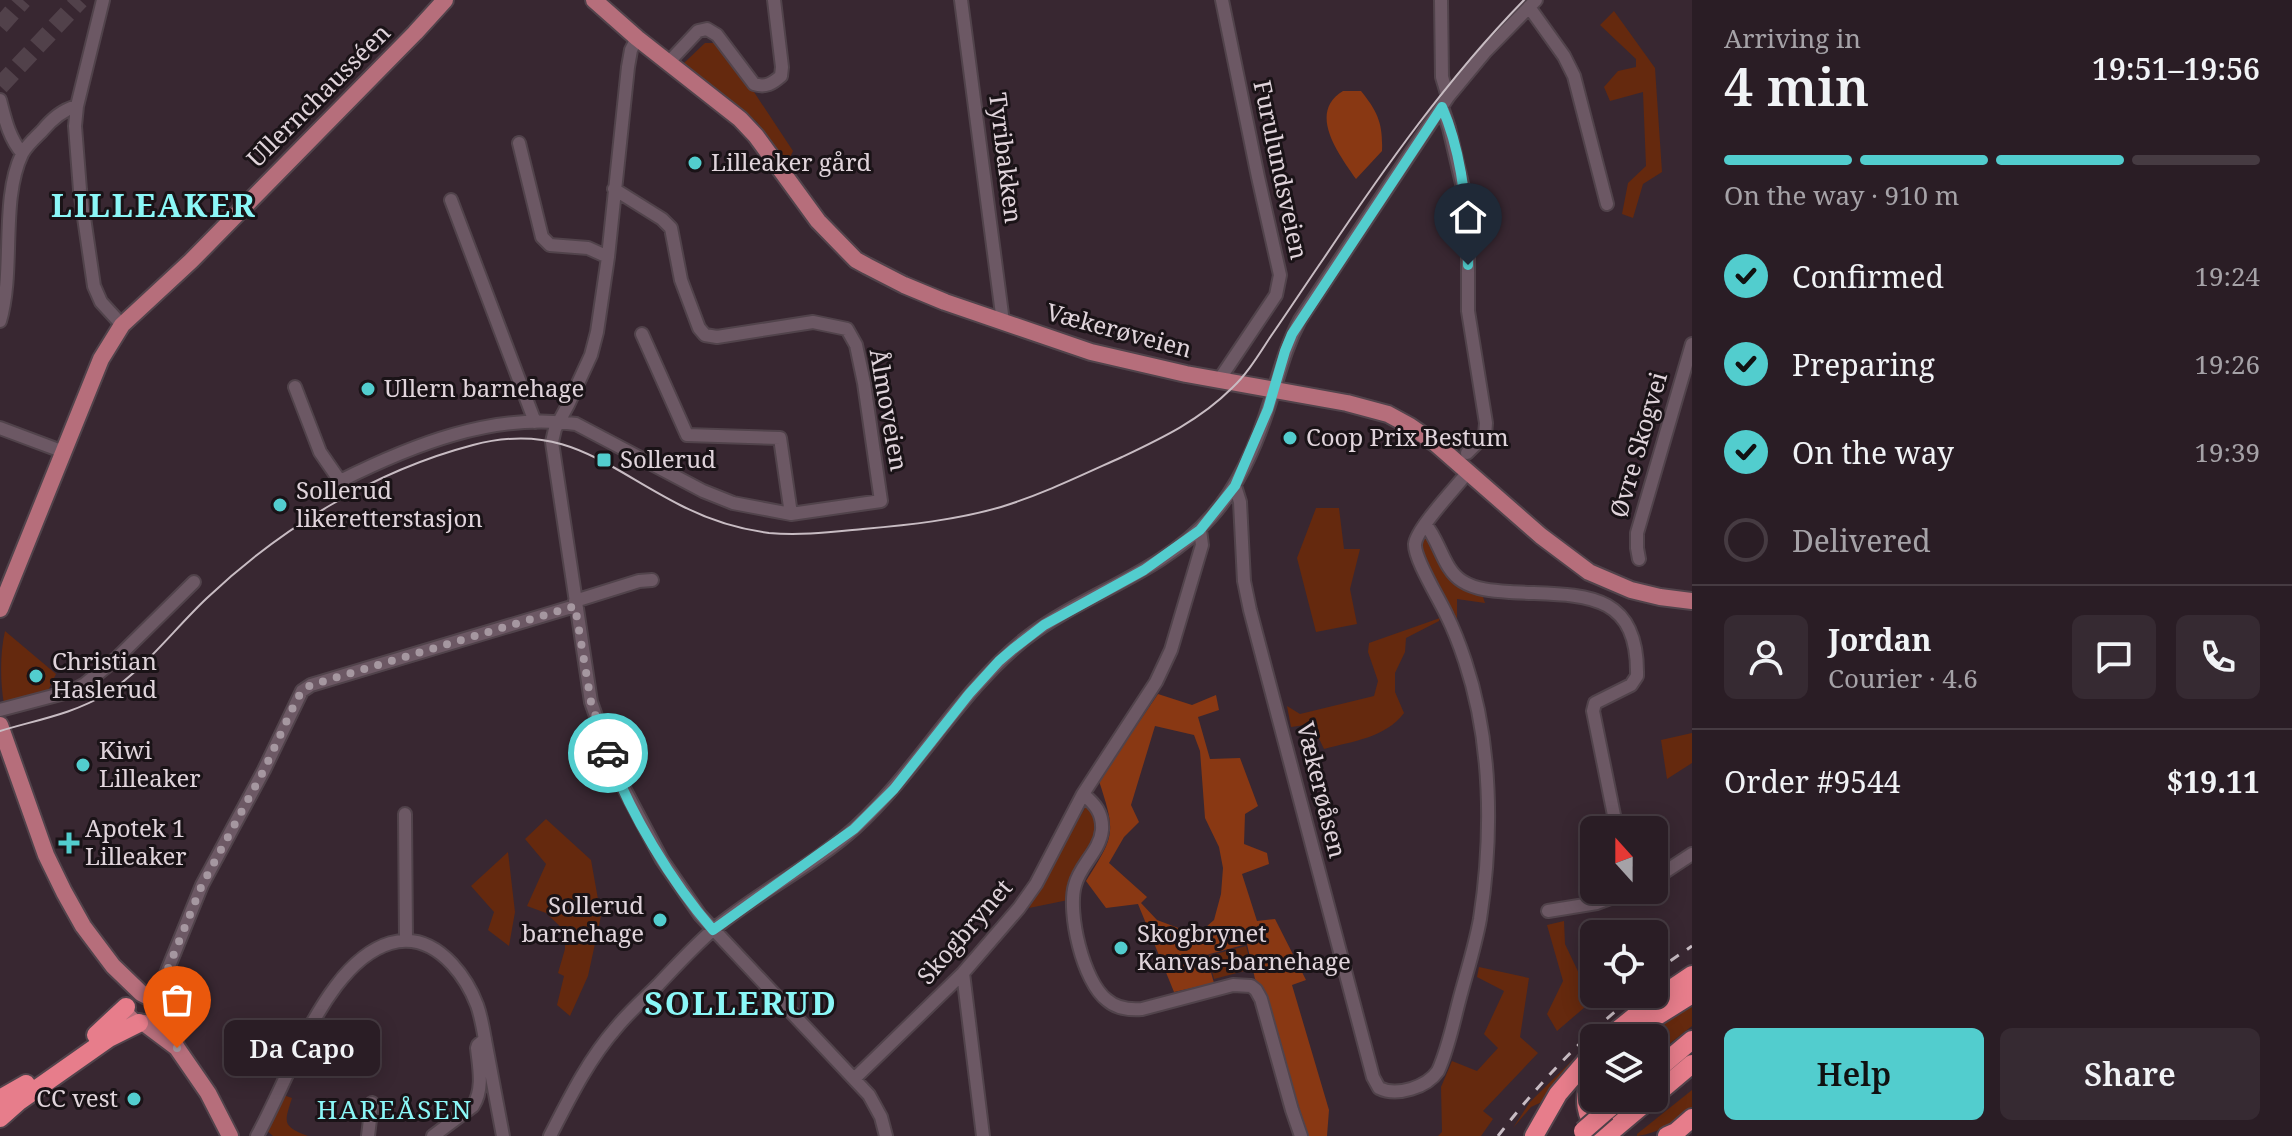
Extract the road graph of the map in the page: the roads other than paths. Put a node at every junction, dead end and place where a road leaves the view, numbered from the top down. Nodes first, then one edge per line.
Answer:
1 (103, 0) edge
2 (445, 0) edge
3 (594, 0) edge
4 (774, 0) edge
5 (961, 0) edge
6 (1222, 0) edge
7 (1441, 0) edge
8 (1532, 3) edge
9 (637, 38) junction
10 (668, 63) junction
11 (0, 100) edge
12 (1445, 102) junction
13 (77, 106) junction
14 (519, 143) dead end
15 (22, 153) junction
16 (614, 189) junction
17 (451, 200) dead end
18 (1607, 204) dead end
19 (608, 257) junction
20 (0, 321) edge
21 (1003, 322) junction
22 (122, 325) junction
23 (642, 334) dead end
24 (1692, 344) edge
25 (1219, 380) junction
26 (295, 387) dead end
27 (1274, 390) junction
28 (535, 422) junction
29 (559, 422) junction
30 (0, 428) edge
31 (64, 452) junction
32 (1467, 453) dead end
33 (1468, 472) junction
34 (1235, 486) junction
35 (791, 514) junction
36 (1425, 524) junction
37 (1200, 530) junction
38 (1639, 559) dead end
39 (652, 580) dead end
40 (194, 582) dead end
41 (1692, 601) edge
42 (575, 603) junction
43 (0, 609) edge
44 (0, 710) edge
45 (0, 725) edge
46 (5, 753) edge
47 (1083, 794) junction
48 (405, 814) dead end
49 (1614, 816) edge
50 (1692, 854) edge
51 (1668, 870) edge
52 (1591, 904) edge
53 (1548, 911) dead end
54 (713, 930) junction
55 (406, 940) junction
56 (963, 973) junction
57 (1692, 975) edge
58 (1692, 994) edge
59 (143, 1002) junction
60 (142, 1023) junction
61 (1625, 1024) edge
62 (1646, 1024) edge
63 (485, 1039) junction
64 (1692, 1040) edge
65 (177, 1048) junction
66 (1668, 1060) edge
67 (1692, 1064) edge
68 (1580, 1067) edge
69 (854, 1079) junction
70 (1668, 1084) edge
71 (0, 1099) edge
72 (372, 1103) dead end
73 (1588, 1112) edge
74 (1605, 1112) edge
75 (1635, 1112) edge
76 (0, 1118) edge
77 (1692, 1118) edge
78 (1580, 1134) edge
79 (230, 1136) edge
80 (257, 1136) edge
81 (368, 1136) edge
82 (433, 1136) edge
83 (503, 1136) edge
84 (550, 1136) edge
85 (886, 1136) edge
86 (983, 1136) edge
87 (1301, 1136) edge
88 (1534, 1136) edge
89 (1605, 1136) edge
90 (1667, 1136) edge

1 - 13 street
2 - 22 main road, Ullernchausséen
3 - 9 main road, Vækerøveien
4 - 10 street
5 - 21 street, Tyribakken
6 - 25 street, Furulundsveien
7 - 12 street
8 - 12 street
8 - 18 street
9 - 10 main road, Vækerøveien
9 - 16 street
10 - 21 main road, Vækerøveien
11 - 15 street
12 - 27 street
12 - 32 street
13 - 15 street
13 - 22 street
14 - 19 street
15 - 20 street
16 - 19 street
16 - 35 street, Ålmoveien
17 - 28 street
19 - 29 street
21 - 25 main road, Vækerøveien
22 - 31 main road, Ullernchausséen
23 - 35 street
24 - 38 street, Øvre Skogvei
25 - 27 main road, Vækerøveien
26 - 28 street
27 - 33 main road, Vækerøveien
27 - 34 street
28 - 29 street
29 - 35 street
29 - 42 street
30 - 31 street
31 - 43 main road, Ullernchausséen
33 - 36 street
33 - 41 main road, Vækerøveien
34 - 36 street, Vækerøåsen
34 - 37 street
36 - 49 street
37 - 47 street, Skogbrynet
37 - 54 street
39 - 42 street
40 - 44 street
42 - 54 street
42 - 59 street
45 - 46 main road
46 - 59 main road
47 - 56 street, Skogbrynet
47 - 87 street
48 - 55 street
50 - 51 street
52 - 53 street
54 - 69 street
54 - 84 street
55 - 63 street
55 - 80 street
56 - 69 street, Skogbrynet
56 - 86 street
57 - 61 highway
58 - 62 highway
59 - 60 main road
59 - 60 main road
59 - 65 main road
59 - 71 highway
60 - 65 main road
60 - 76 highway
63 - 82 street
63 - 83 street
64 - 66 highway
65 - 79 main road
67 - 70 highway
68 - 88 highway
69 - 85 street
72 - 81 street
73 - 89 highway
74 - 78 highway, bridge
75 - 89 highway
77 - 90 highway

